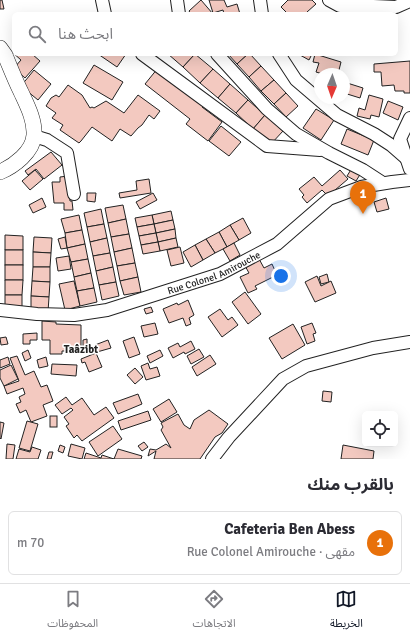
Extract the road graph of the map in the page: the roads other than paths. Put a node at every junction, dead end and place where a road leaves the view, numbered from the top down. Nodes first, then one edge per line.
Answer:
1 (102, 0) edge
2 (177, 0) edge
3 (260, 0) edge
4 (329, 0) edge
5 (410, 1) edge
6 (372, 3) edge
7 (105, 12) edge
8 (180, 12) edge
9 (262, 12) edge
10 (0, 48) edge
11 (145, 56) edge
12 (219, 56) edge
13 (280, 56) edge
14 (410, 118) edge
15 (34, 136) junction
16 (325, 150) junction
17 (408, 164) edge
18 (0, 172) edge
19 (410, 180) edge
20 (383, 183) junction
21 (74, 194) dead end
22 (0, 310) edge
23 (410, 342) edge
24 (212, 459) edge

1 - 7 street
2 - 8 street
3 - 9 street
4 - 6 street
5 - 6 street
10 - 15 main road
11 - 16 street
12 - 16 street
13 - 17 street
14 - 17 street
15 - 18 main road
15 - 21 street
16 - 20 street
19 - 20 street, Rue Colonel Amirouche
20 - 22 street, Rue Colonel Amirouche
23 - 24 street

